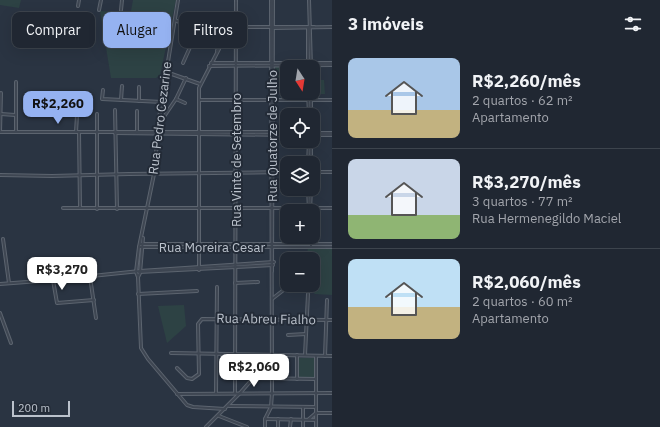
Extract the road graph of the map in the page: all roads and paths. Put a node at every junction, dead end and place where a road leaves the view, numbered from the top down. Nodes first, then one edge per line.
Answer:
1 (79, 0) edge
2 (100, 0) edge
3 (122, 0) edge
4 (178, 0) edge
5 (236, 0) edge
6 (272, 0) edge
7 (310, 0) edge
8 (78, 6) dead end
9 (99, 10) dead end
10 (121, 10) dead end
11 (236, 12) edge
12 (175, 20) junction
13 (179, 22) edge
14 (247, 26) edge
15 (309, 26) junction
16 (272, 27) junction
17 (332, 27) edge
18 (171, 38) edge
19 (170, 48) edge
20 (190, 48) edge
21 (219, 48) edge
22 (236, 48) edge
23 (310, 60) edge
24 (183, 63) dead end
25 (210, 64) junction
26 (236, 64) junction
27 (273, 64) junction
28 (280, 64) edge
29 (332, 64) edge
30 (320, 65) edge
31 (166, 72) junction
32 (186, 78) junction
33 (16, 82) dead end
34 (200, 84) junction
35 (122, 86) dead end
36 (139, 87) dead end
37 (104, 90) dead end
38 (1, 94) dead end
39 (78, 99) dead end
40 (273, 99) junction
41 (280, 99) edge
42 (121, 100) junction
43 (176, 100) junction
44 (199, 100) junction
45 (236, 100) junction
46 (310, 100) edge
47 (320, 100) edge
48 (332, 100) edge
49 (138, 101) junction
50 (162, 102) junction
51 (185, 103) dead end
52 (310, 108) edge
53 (115, 110) dead end
54 (137, 111) dead end
55 (1, 114) edge
56 (97, 114) dead end
57 (16, 115) junction
58 (159, 124) junction
59 (16, 131) junction
60 (0, 132) edge
61 (78, 132) junction
62 (97, 132) junction
63 (115, 132) junction
64 (137, 133) junction
65 (158, 133) junction
66 (199, 133) junction
67 (236, 133) junction
68 (273, 133) junction
69 (280, 134) edge
70 (320, 134) edge
71 (332, 134) edge
72 (273, 171) junction
73 (280, 171) edge
74 (320, 172) edge
75 (332, 172) edge
76 (199, 173) junction
77 (236, 173) junction
78 (116, 174) junction
79 (154, 174) junction
80 (0, 175) edge
81 (97, 175) junction
82 (80, 176) junction
83 (63, 208) dead end
84 (80, 208) junction
85 (272, 208) junction
86 (280, 208) edge
87 (332, 208) edge
88 (97, 209) junction
89 (117, 209) junction
90 (148, 209) junction
91 (198, 209) junction
92 (236, 209) junction
93 (320, 209) edge
94 (142, 236) junction
95 (3, 239) dead end
96 (139, 245) junction
97 (143, 245) junction
98 (199, 245) junction
99 (272, 245) junction
100 (235, 246) junction
101 (310, 246) joint
102 (332, 246) edge
103 (138, 258) junction
104 (142, 258) junction
105 (272, 264) junction
106 (236, 266) junction
107 (199, 268) junction
108 (136, 272) junction
109 (140, 272) junction
110 (90, 277) junction
111 (138, 277) junction
112 (53, 280) junction
113 (258, 282) dead end
114 (9, 283) junction
115 (235, 283) junction
116 (0, 284) edge
117 (217, 287) dead end
118 (197, 291) dead end
119 (281, 292) edge
120 (138, 294) junction
121 (308, 294) dead end
122 (272, 299) junction
123 (94, 300) junction
124 (327, 300) dead end
125 (0, 313) edge
126 (96, 318) dead end
127 (218, 318) junction
128 (236, 319) junction
129 (272, 319) junction
130 (307, 320) junction
131 (326, 320) junction
132 (332, 320) edge
133 (288, 334) dead end
134 (306, 334) junction
135 (11, 343) dead end
136 (171, 353) dead end
137 (199, 354) junction
138 (217, 355) junction
139 (298, 355) junction
140 (305, 355) junction
141 (235, 356) junction
142 (284, 356) junction
143 (316, 356) junction
144 (325, 356) junction
145 (332, 356) edge
146 (272, 357) junction
147 (177, 368) dead end
148 (254, 378) junction
149 (272, 378) junction
150 (285, 378) junction
151 (297, 379) junction
152 (316, 379) junction
153 (216, 393) junction
154 (235, 393) junction
155 (240, 393) junction
156 (272, 393) junction
157 (316, 393) junction
158 (332, 393) edge
159 (177, 394) junction
160 (228, 406) junction
161 (271, 407) junction
162 (303, 407) junction
163 (316, 407) junction
164 (225, 409) junction
165 (316, 413) junction
166 (332, 413) edge
167 (218, 416) junction
168 (265, 419) junction
169 (278, 419) junction
170 (290, 419) junction
171 (303, 419) junction
172 (308, 419) junction
173 (316, 420) junction
174 (207, 427) edge
175 (247, 427) edge
176 (265, 427) edge
177 (278, 427) edge
178 (290, 427) edge
179 (303, 427) edge
180 (316, 427) edge

1 - 8 street
2 - 9 street
3 - 10 street
4 - 12 street, Rua Pedro Cezarine
5 - 11 street, Rua Vinte de Setembro
6 - 16 street, Rua Quatorze de Julho
7 - 15 street
12 - 13 street
12 - 18 street, Rua Pedro Cezarine
14 - 16 street
15 - 16 street
15 - 17 street
15 - 23 street
16 - 27 street, Rua Quatorze de Julho
19 - 31 street, Rua Pedro Cezarine
20 - 24 street
21 - 25 street
22 - 26 street, Rua Vinte de Setembro
25 - 26 street
25 - 34 street
26 - 27 street
26 - 45 street, Rua Vinte de Setembro
27 - 28 street
27 - 40 street, Rua Quatorze de Julho
29 - 30 street
31 - 32 street
31 - 50 street, Rua Pedro Cezarine
32 - 34 street
32 - 43 street
33 - 57 street
34 - 44 street
35 - 42 street
36 - 49 street
37 - 42 street
38 - 55 street
39 - 61 street
40 - 41 street
40 - 45 street
40 - 68 street, Rua Quatorze de Julho
42 - 49 street
43 - 51 street
43 - 58 street
44 - 45 street
44 - 66 street
45 - 67 street, Rua Vinte de Setembro
46 - 52 street
47 - 48 street
49 - 50 street
50 - 58 street, Rua Pedro Cezarine
53 - 63 street
54 - 64 street
55 - 57 street
55 - 60 street
56 - 62 street
57 - 59 street
58 - 65 street, Rua Pedro Cezarine
59 - 60 street
59 - 61 street
61 - 62 street
61 - 82 street
62 - 63 street
62 - 81 street
63 - 64 street
63 - 78 street
64 - 65 street
65 - 66 street
65 - 79 street, Rua Pedro Cezarine
66 - 67 street
66 - 76 street
67 - 68 street
67 - 77 street, Rua Vinte de Setembro
68 - 69 street
68 - 72 street, Rua Quatorze de Julho
70 - 71 street
72 - 73 street
72 - 77 street
72 - 85 street, Rua Quatorze de Julho
74 - 75 street
76 - 77 street
76 - 79 street
76 - 91 street
77 - 92 street, Rua Vinte de Setembro
78 - 79 street
78 - 81 street
78 - 89 street
79 - 90 street, Rua Pedro Cezarine
80 - 82 street
81 - 82 street
81 - 88 street
82 - 84 street
83 - 84 street
84 - 88 street
85 - 86 street
85 - 92 street
85 - 99 street, Rua Quatorze de Julho
87 - 93 street
88 - 89 street
89 - 90 street
90 - 91 street
90 - 94 street, Rua Pedro Cezarine
91 - 92 street
91 - 98 street
92 - 100 street, Rua Vinte de Setembro
94 - 96 street, Rua Pedro Cezarine
94 - 97 street, Rua Pedro Cezarine
95 - 114 street
96 - 97 street, Rua Moreira Cesar
96 - 103 street, Rua Pedro Cezarine
97 - 98 street, Rua Moreira Cesar
97 - 104 street, Rua Pedro Cezarine
98 - 100 street, Rua Moreira Cesar
98 - 107 street
99 - 100 street, Rua Moreira Cesar
99 - 101 street, Rua Moreira Cesar
99 - 105 street, Rua Quatorze de Julho
100 - 106 street, Rua Vinte de Setembro
101 - 102 street, Rua Moreira Cesar
103 - 104 street
103 - 108 street, Rua Pedro Cezarine
104 - 109 street, Rua Pedro Cezarine
105 - 106 street
105 - 122 street, Rua Quatorze de Julho
106 - 107 street
106 - 115 street, Rua Vinte de Setembro
107 - 109 street
108 - 109 street
108 - 110 street
108 - 111 street
109 - 111 street, Rua Pedro Cezarine
110 - 112 street
110 - 123 street
111 - 120 street, Rua Pedro Cezarine
112 - 114 street
112 - 123 street
113 - 115 street
114 - 116 street
115 - 128 street, Rua Vinte de Setembro
117 - 127 street
118 - 120 street
119 - 122 street
120 - 159 street, Rua Pedro Cezarine
121 - 130 street
122 - 129 street, Rua Quatorze de Julho
123 - 126 street
124 - 131 street
125 - 135 street
127 - 128 street, Rua Abreu Fialho
127 - 137 street, Rua Abreu Fialho
127 - 138 street
128 - 129 street, Rua Abreu Fialho
128 - 141 street, Rua Vinte de Setembro
129 - 130 street, Rua Abreu Fialho
129 - 146 street, Rua Quatorze de Julho
130 - 131 street, Rua Abreu Fialho
130 - 134 street
131 - 132 street, Rua Abreu Fialho
131 - 144 street
133 - 134 street
134 - 140 street
136 - 137 street
137 - 138 street
137 - 147 street
138 - 141 street
138 - 153 street
139 - 140 street
139 - 142 street
139 - 151 street
140 - 143 street
141 - 146 street
141 - 154 street, Rua Vinte de Setembro
142 - 146 street
142 - 150 street
143 - 144 street
143 - 152 street
144 - 145 street
146 - 148 street
146 - 149 street, Rua Quatorze de Julho
148 - 149 street
148 - 155 street
149 - 150 street
149 - 156 street, Rua Quatorze de Julho
150 - 151 street
151 - 152 street
152 - 157 street
153 - 154 street
153 - 159 street
154 - 155 street
155 - 156 street
155 - 160 street
156 - 157 street
156 - 161 street, Rua Quatorze de Julho
157 - 158 street
157 - 163 street
159 - 164 street, Rua Pedro Cezarine
160 - 161 street
160 - 164 street
161 - 162 street
161 - 168 street
162 - 163 street
162 - 171 street
163 - 165 street
164 - 167 street
165 - 166 street
165 - 172 street
165 - 173 street
167 - 174 street
167 - 175 street
168 - 169 street
168 - 176 street
169 - 170 street
169 - 177 street
170 - 171 street
170 - 178 street
171 - 172 street
171 - 179 street
172 - 173 street
173 - 180 street

